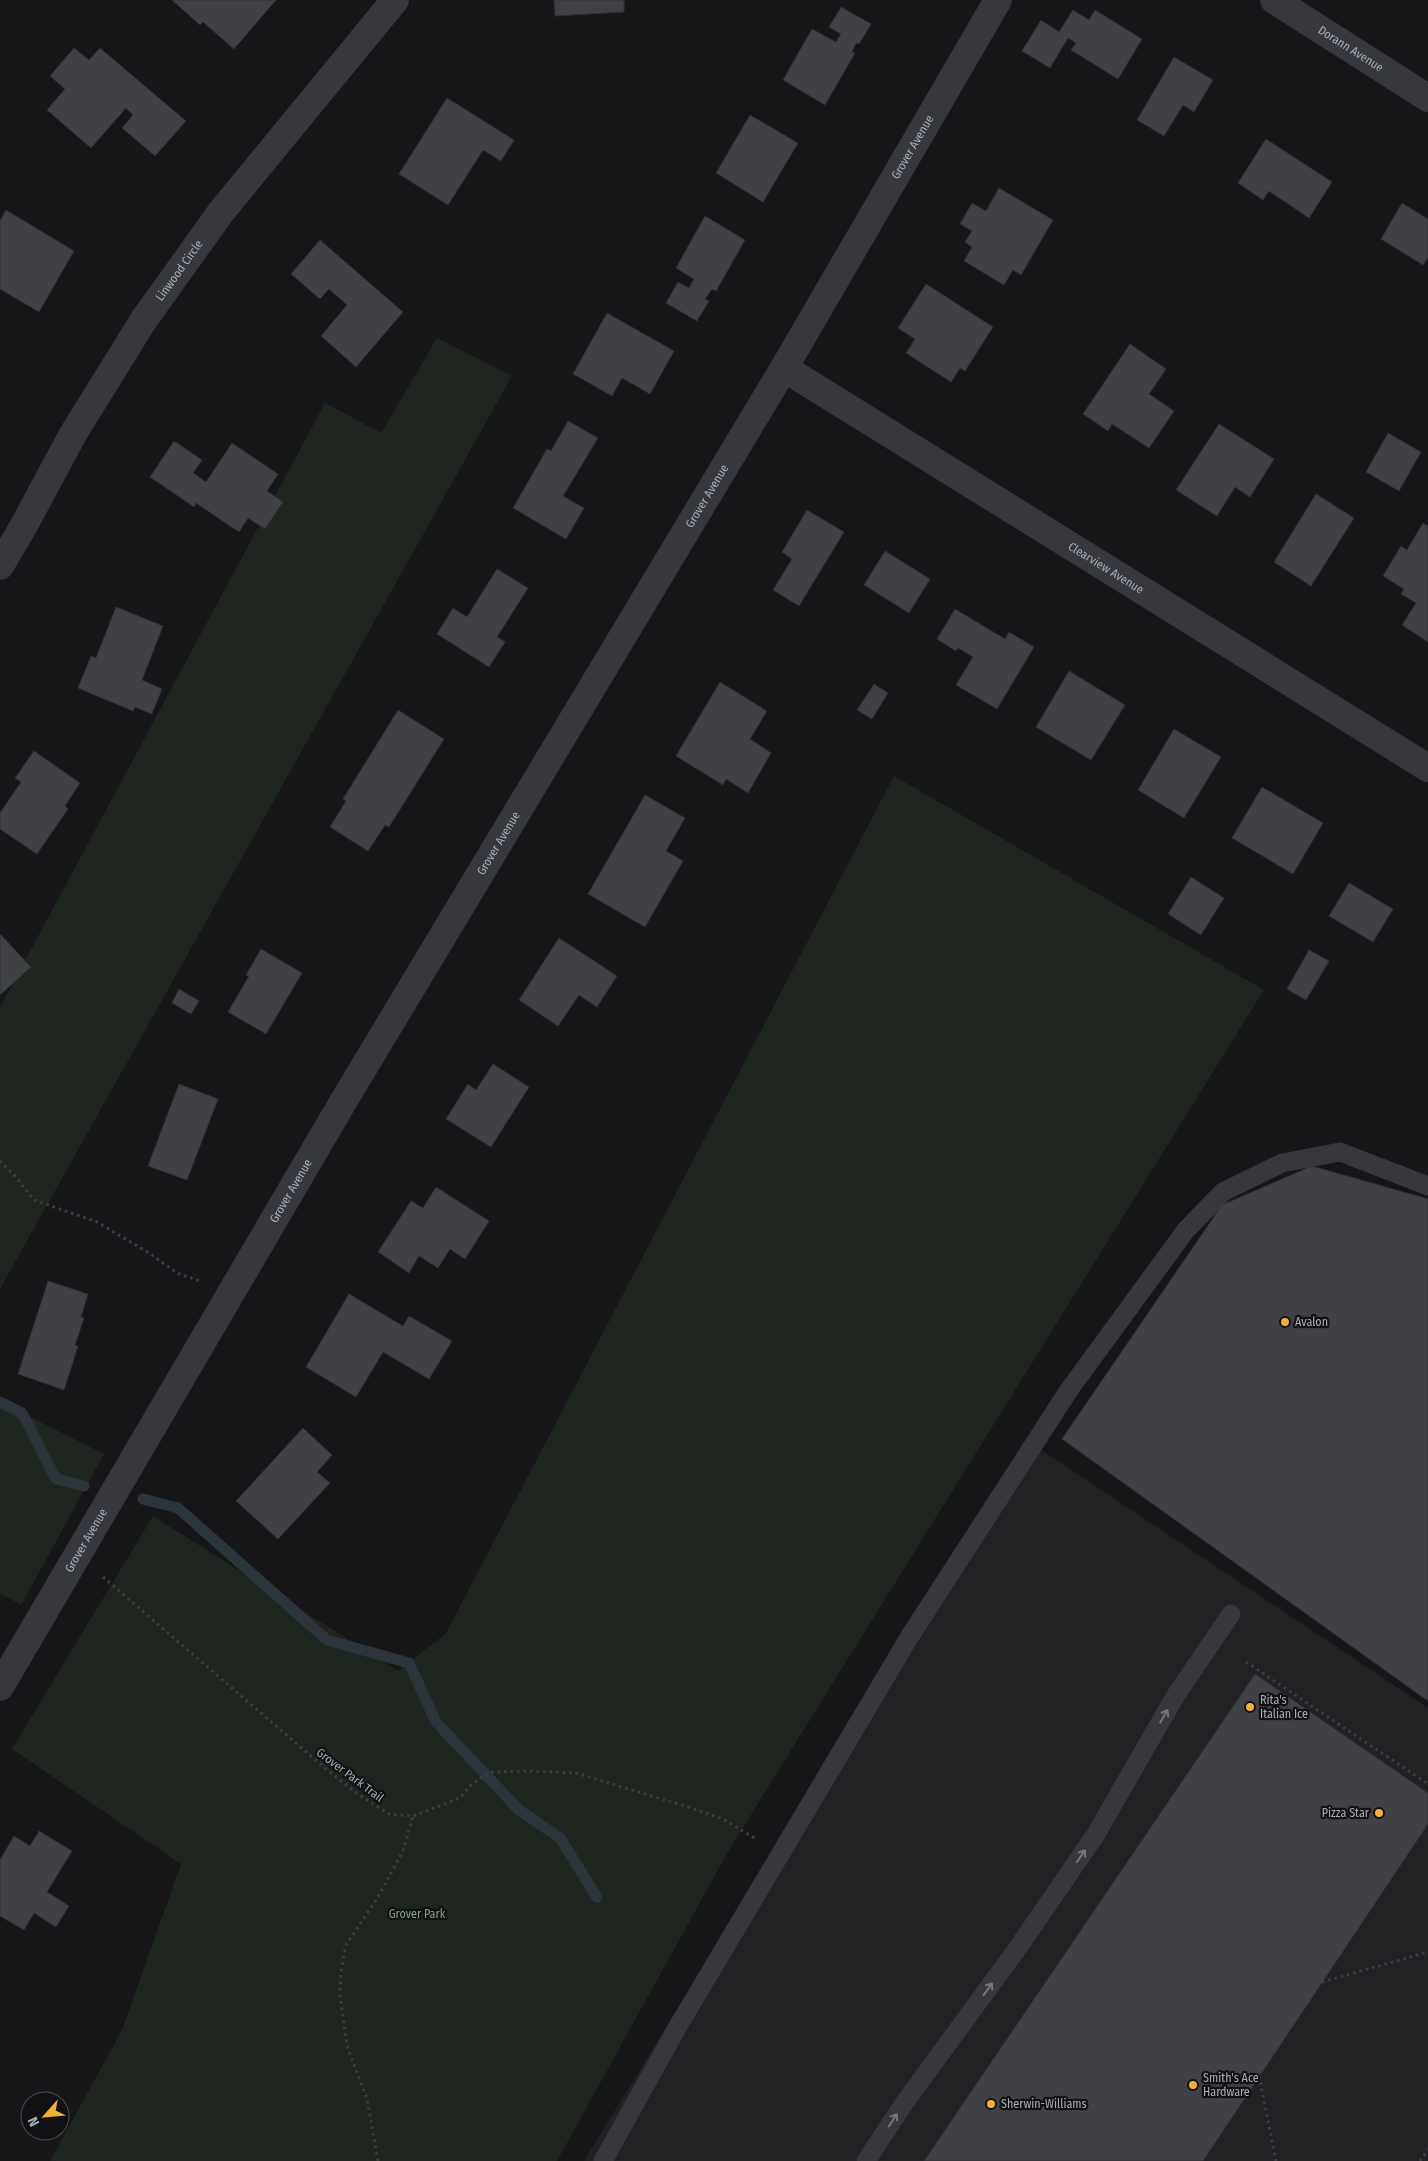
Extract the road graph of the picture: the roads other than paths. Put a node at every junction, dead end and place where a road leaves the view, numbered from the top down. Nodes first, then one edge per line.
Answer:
1 (395, 0) edge
2 (998, 0) edge
3 (1274, 0) edge
4 (1428, 98) edge
5 (784, 368) junction
6 (0, 566) edge
7 (1428, 768) edge
8 (1428, 1186) edge
9 (1230, 1614) dead end
10 (0, 1687) edge
11 (604, 2161) edge
12 (866, 2161) edge

1 - 6 street, Linwood Circle
2 - 5 street, Grover Avenue
3 - 4 street, Dorann Avenue
5 - 7 street, Clearview Avenue
5 - 10 street, Grover Avenue
8 - 11 lane
12 -> 9 lane

